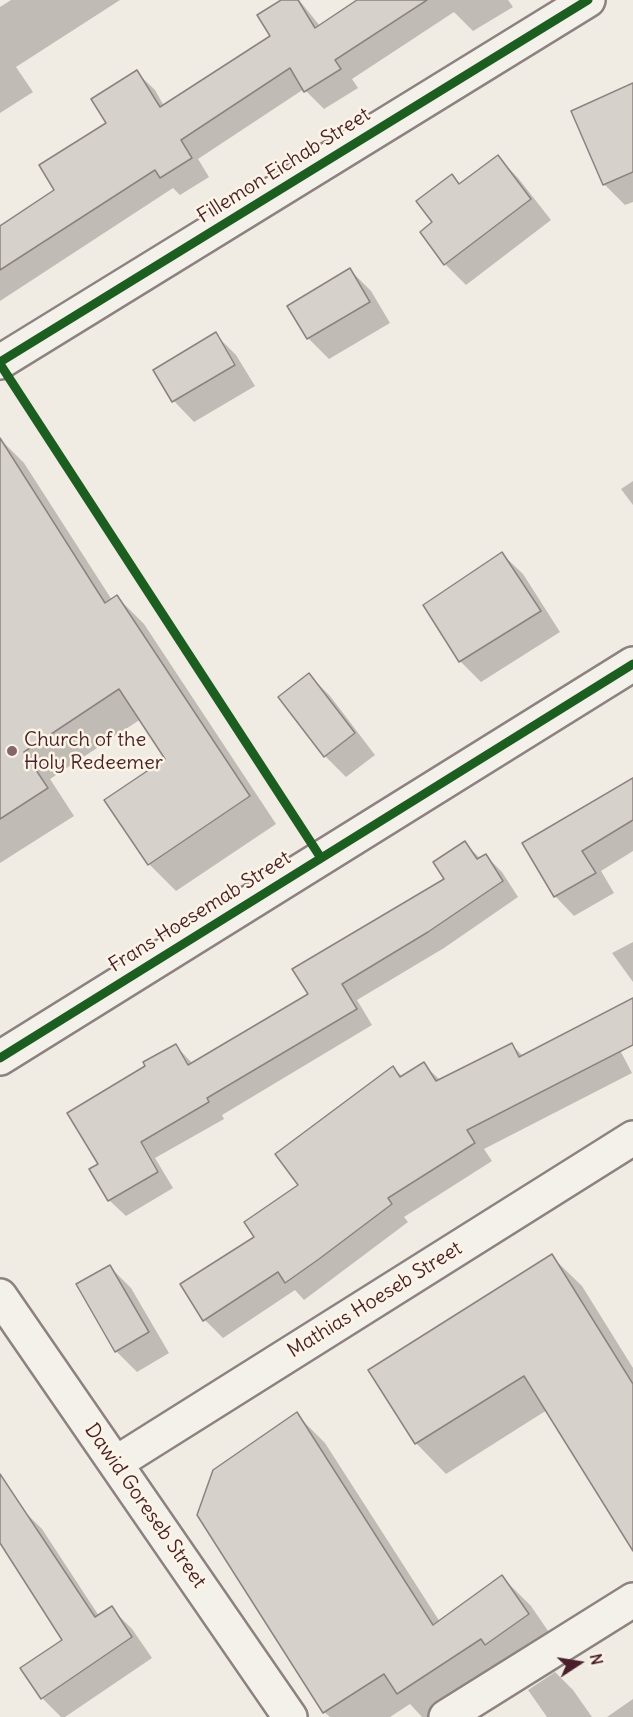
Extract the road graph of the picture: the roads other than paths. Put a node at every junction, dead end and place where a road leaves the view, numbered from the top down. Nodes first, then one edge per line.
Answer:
1 (588, 0) edge
2 (0, 362) edge
3 (633, 664) edge
4 (0, 1058) edge
5 (633, 1138) edge
6 (0, 1296) edge
7 (116, 1463) junction
8 (633, 1600) edge
9 (290, 1717) edge
10 (446, 1717) edge

1 - 2 street, Fillemon Eichab Street
3 - 4 street, Frans Hoesemab Street
5 - 7 street, Mathias Hoeseb Street
6 - 7 street, Dawid Goreseb Street
7 - 9 street, Dawid Goreseb Street
8 - 10 street

